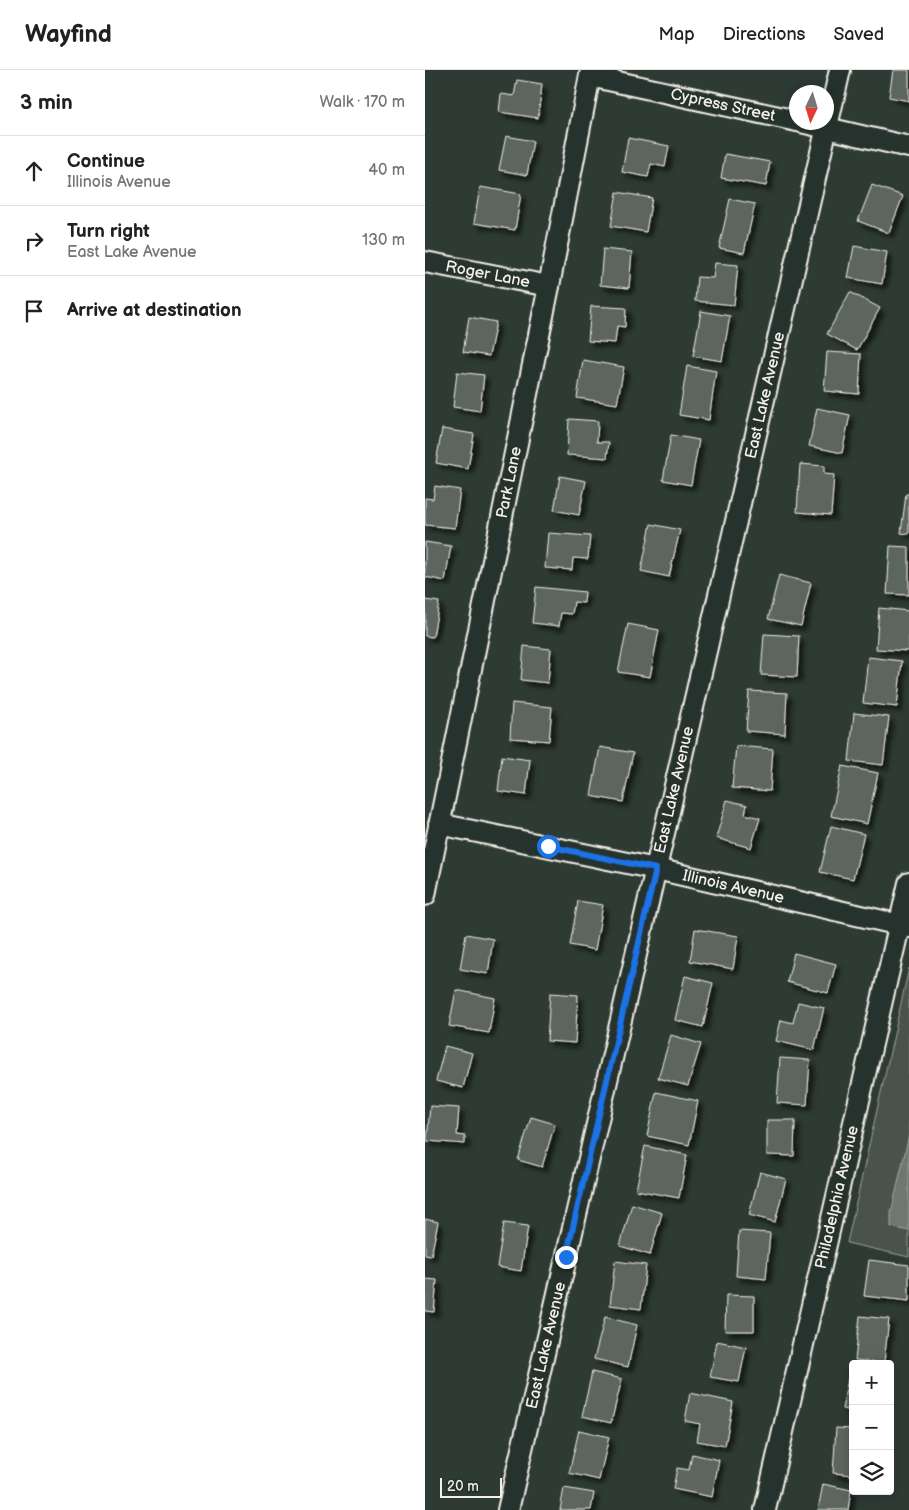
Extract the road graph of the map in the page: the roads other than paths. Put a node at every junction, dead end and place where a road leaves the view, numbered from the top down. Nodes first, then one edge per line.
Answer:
1 (840, 70) edge
2 (590, 73) edge
3 (834, 97) edge
4 (789, 120) edge
5 (827, 130) edge
6 (834, 130) edge
7 (909, 147) edge
8 (425, 262) edge
9 (549, 286) junction
10 (439, 824) junction
11 (656, 869) junction
12 (909, 883) edge
13 (425, 895) edge
14 (904, 926) edge
15 (508, 1510) edge
16 (765, 1510) edge

1 - 3 street, East Lake Avenue
2 - 4 street, Cypress Street
2 - 9 street, Park Lane
5 - 11 street, East Lake Avenue
6 - 7 street
8 - 9 street, Roger Lane
9 - 10 street, Park Lane
10 - 11 street, Illinois Avenue
10 - 13 street, Park Lane
11 - 14 street, Illinois Avenue
11 - 15 street, East Lake Avenue
12 - 14 street, Philadelphia Avenue
14 - 16 street, Philadelphia Avenue

